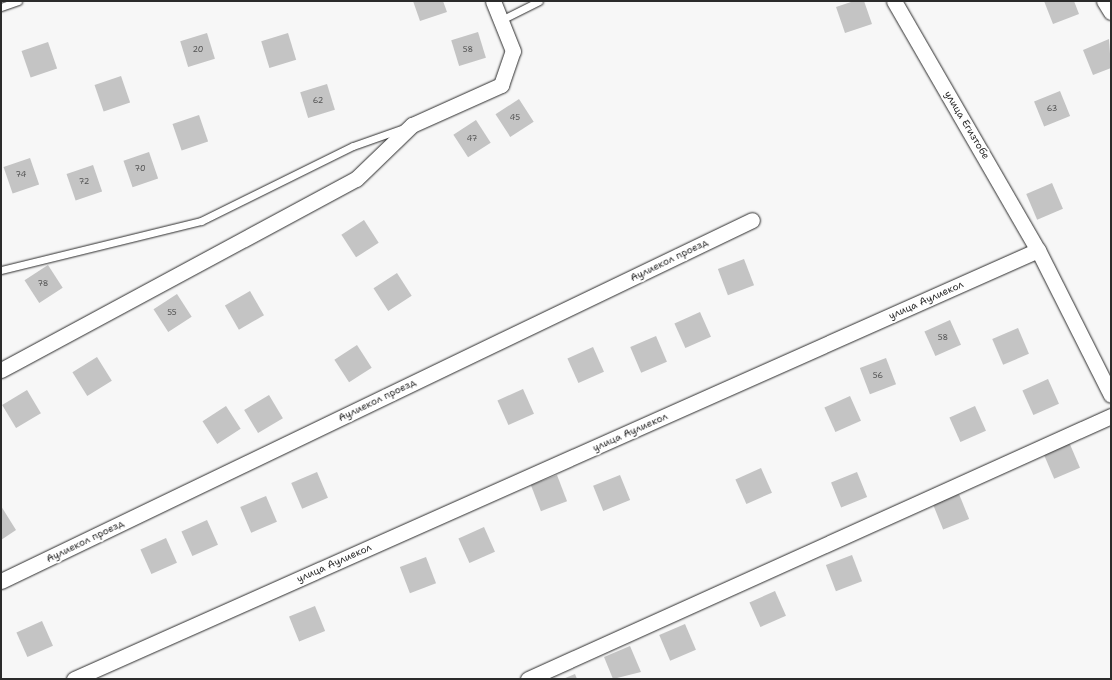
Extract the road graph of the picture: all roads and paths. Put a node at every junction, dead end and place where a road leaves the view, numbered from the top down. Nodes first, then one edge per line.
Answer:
1 (18, 1) edge
2 (493, 1) edge
3 (539, 1) edge
4 (894, 1) edge
5 (1104, 1) edge
6 (1, 7) edge
7 (1111, 12) edge
8 (503, 19) junction
9 (412, 125) junction
10 (752, 220) dead end
11 (1038, 250) junction
12 (1, 270) edge
13 (1, 370) edge
14 (1111, 395) edge
15 (1111, 416) edge
16 (1, 581) edge
17 (74, 679) edge
18 (528, 679) edge

1 - 6 lane
2 - 8 street
3 - 8 lane
4 - 11 street, улица Егизтобе
5 - 7 street
8 - 9 street
9 - 12 lane
9 - 13 street
10 - 16 street, Аулиекол проезд
11 - 14 street
11 - 17 street, улица Аулиекол
15 - 18 street

